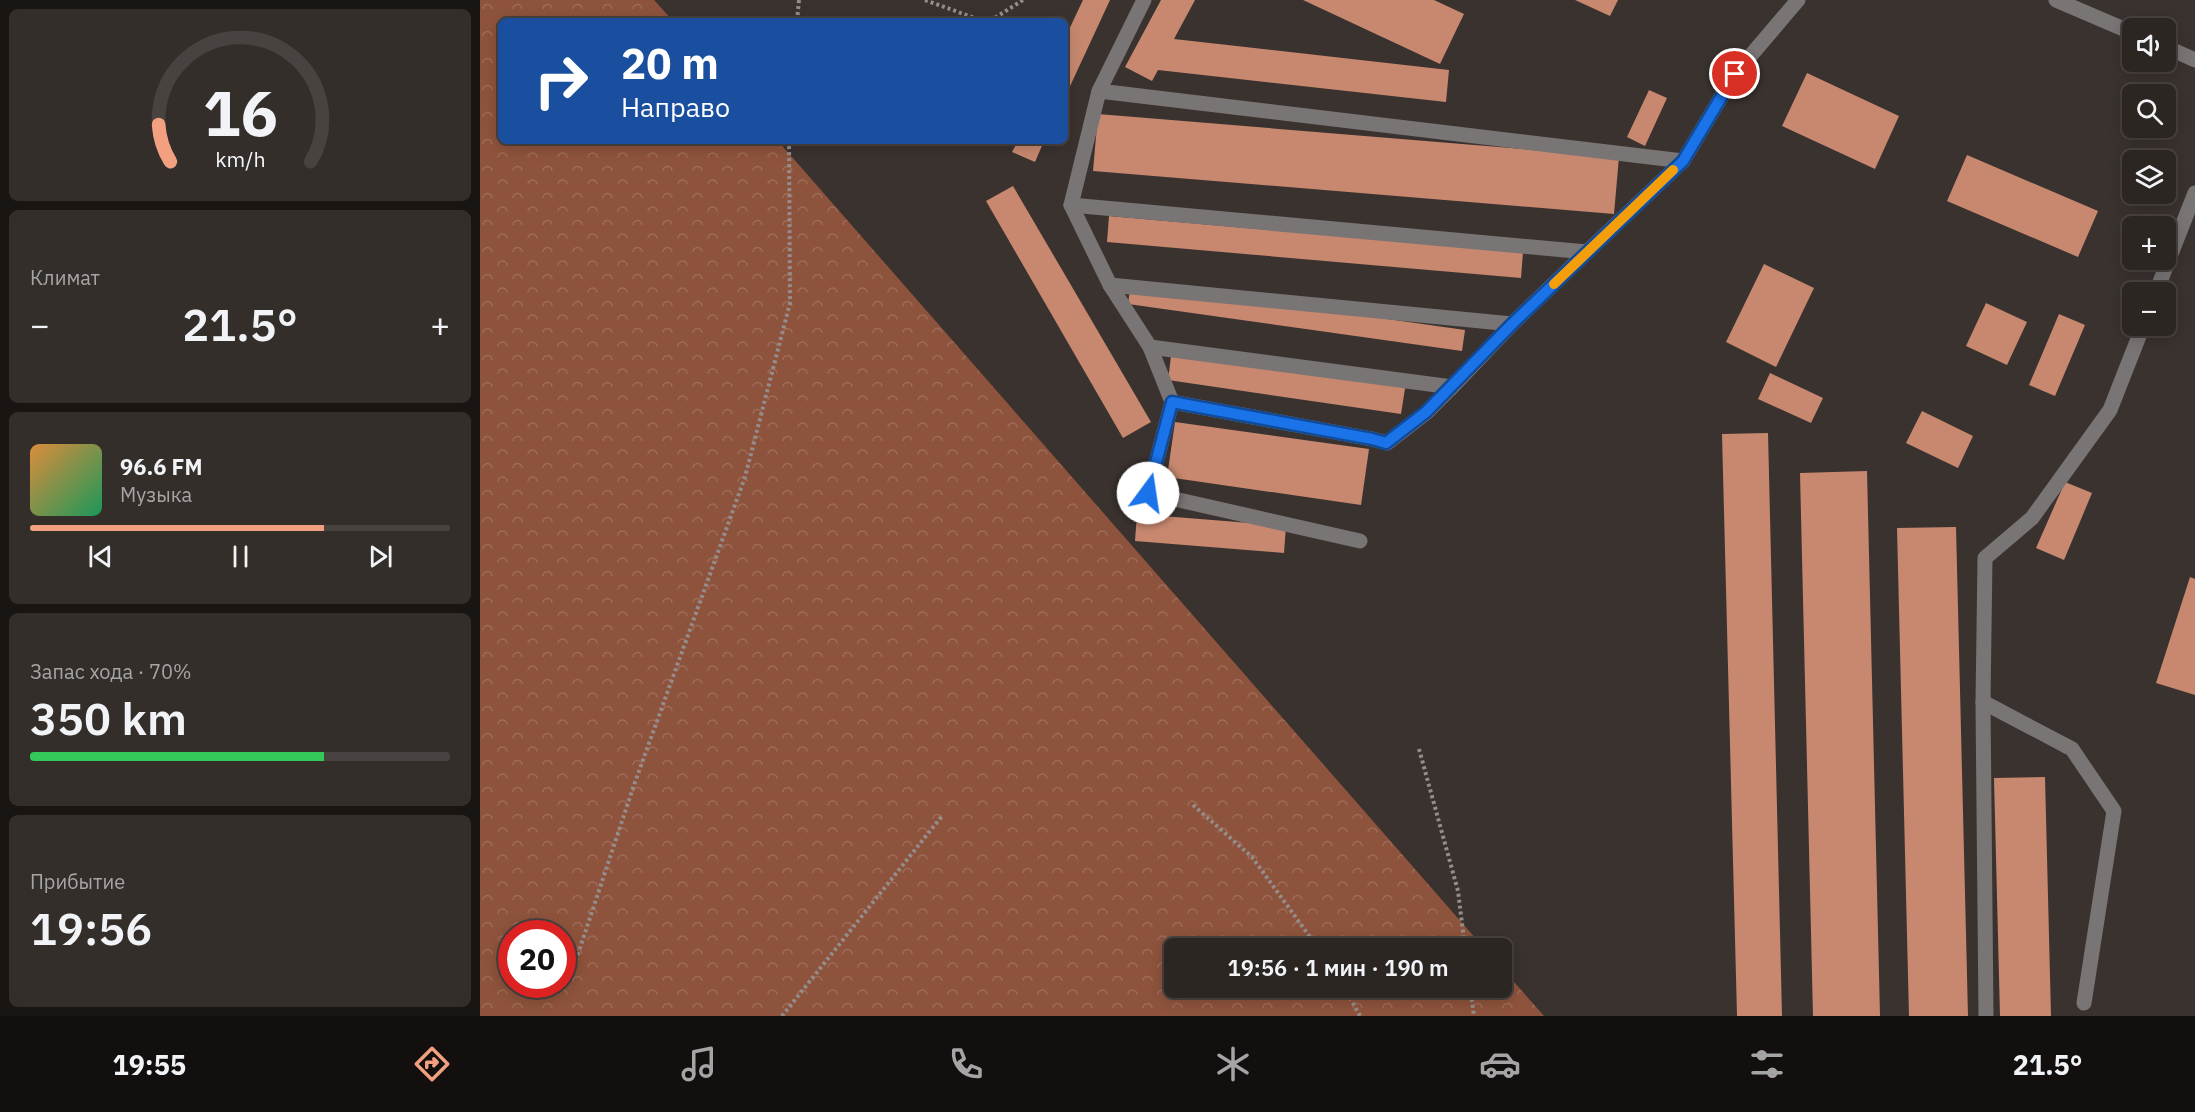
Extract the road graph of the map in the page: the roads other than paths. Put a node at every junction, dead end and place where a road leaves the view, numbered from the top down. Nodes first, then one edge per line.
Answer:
1 (1144, 0) edge
2 (1798, 0) edge
3 (2056, 0) edge
4 (2122, 28) edge
5 (2176, 51) edge
6 (2195, 60) edge
7 (1099, 91) junction
8 (1683, 161) junction
9 (2195, 193) edge
10 (1071, 205) junction
11 (1587, 252) junction
12 (2160, 282) edge
13 (1110, 285) junction
14 (1512, 324) junction
15 (2139, 336) edge
16 (1150, 347) junction
17 (1452, 387) junction
18 (1172, 402) junction
19 (1360, 541) dead end
20 (1983, 702) junction
21 (2084, 1003) dead end
22 (1986, 1016) edge

1 - 7 street
2 - 8 street
3 - 4 street
5 - 6 street
7 - 8 street
7 - 10 street
8 - 11 street
9 - 12 street
10 - 11 street
10 - 13 street
11 - 14 street
13 - 14 street
13 - 16 street
14 - 17 street
15 - 20 street
16 - 17 street
16 - 18 street
17 - 18 street
18 - 19 street
20 - 21 street
20 - 22 street

